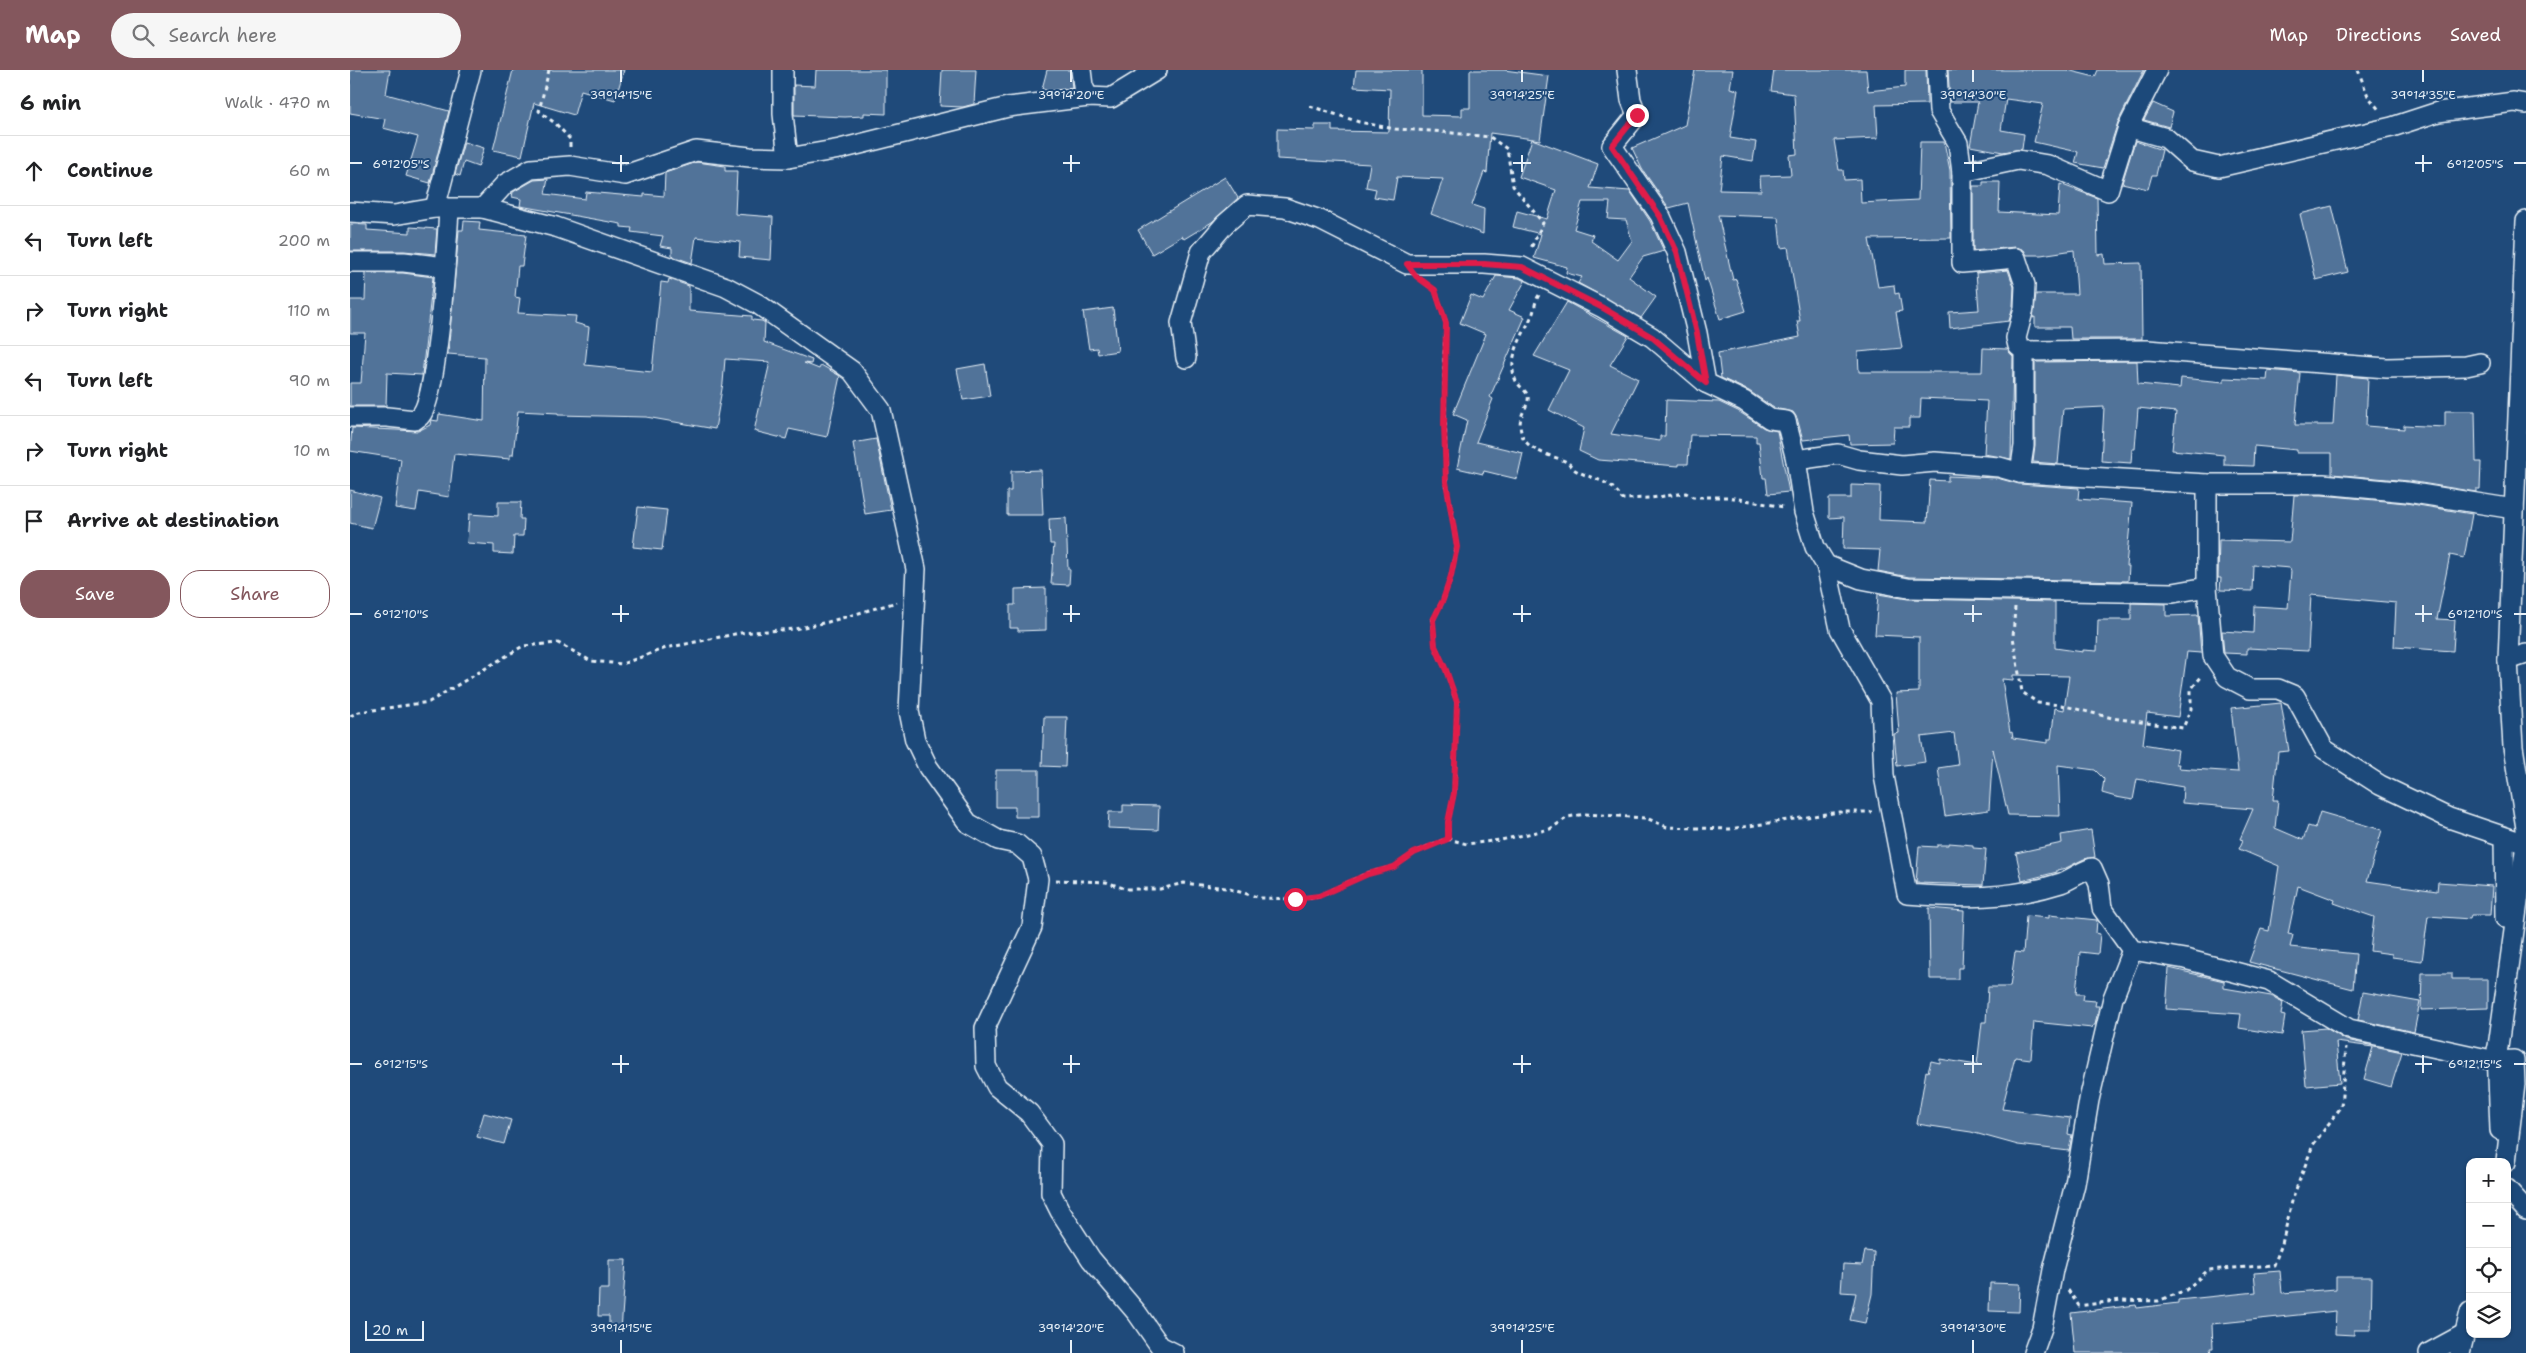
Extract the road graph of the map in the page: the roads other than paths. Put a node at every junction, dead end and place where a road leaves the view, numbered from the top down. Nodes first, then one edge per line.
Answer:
1 (470, 70) edge
2 (783, 70) edge
3 (1081, 70) edge
4 (1157, 70) edge
5 (1627, 70) edge
6 (1938, 70) edge
7 (2157, 70) edge
8 (1088, 98) junction
9 (2526, 104) edge
10 (2128, 127) junction
11 (788, 158) junction
12 (1962, 172) junction
13 (483, 208) junction
14 (442, 209) junction
15 (350, 212) edge
16 (2526, 221) edge
17 (350, 262) edge
18 (445, 267) junction
19 (2024, 351) junction
20 (1186, 358) dead end
21 (2480, 363) dead end
22 (1706, 383) junction
23 (350, 417) edge
24 (1796, 460) junction
25 (2020, 473) junction
26 (2207, 484) junction
27 (2514, 509) junction
28 (1826, 565) junction
29 (2207, 588) junction
30 (2517, 657) edge
31 (2504, 837) junction
32 (2526, 844) edge
33 (2132, 950) junction
34 (2512, 1060) edge
35 (2504, 1158) edge
36 (2511, 1193) edge
37 (2526, 1210) edge
38 (2466, 1327) edge
39 (2464, 1334) junction
40 (1174, 1353) edge
41 (2033, 1353) edge
42 (2430, 1353) edge
43 (2460, 1353) edge

1 - 14 street
2 - 11 street
3 - 8 street
4 - 8 street
5 - 22 street
6 - 12 street
7 - 10 street
8 - 11 street
9 - 10 street
10 - 12 street
11 - 13 street
12 - 19 street
13 - 14 street
13 - 40 street
14 - 15 street
14 - 18 street
16 - 27 street
17 - 18 street
18 - 23 street
19 - 21 street
19 - 25 street
20 - 22 street
22 - 24 street
24 - 25 street
24 - 28 street
25 - 26 street
26 - 27 street
26 - 29 street
27 - 30 street
28 - 29 street
28 - 33 street
29 - 31 street
30 - 32 street
31 - 32 street
31 - 34 street
32 - 34 street
33 - 34 street
33 - 41 street
34 - 35 street
36 - 37 street
38 - 39 street
39 - 42 street
39 - 43 street

